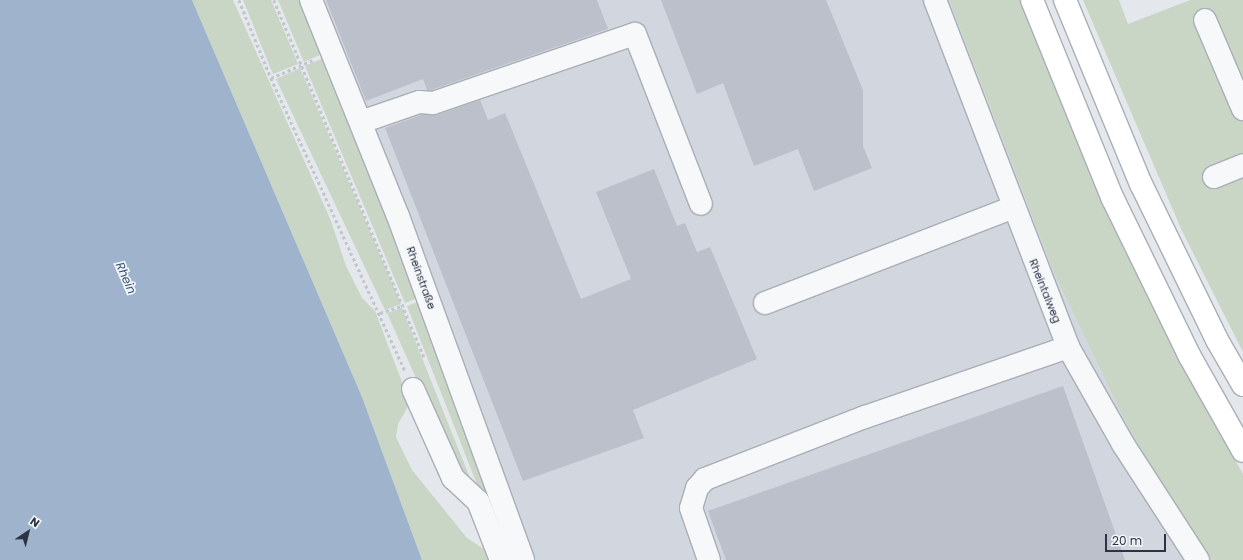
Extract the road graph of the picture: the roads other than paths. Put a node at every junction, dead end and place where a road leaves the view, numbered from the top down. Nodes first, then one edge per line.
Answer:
1 (311, 0) edge
2 (935, 0) edge
3 (1032, 0) edge
4 (1066, 0) edge
5 (1205, 20) dead end
6 (1243, 109) edge
7 (361, 122) junction
8 (1243, 165) edge
9 (1214, 177) dead end
10 (701, 204) dead end
11 (1014, 207) junction
12 (765, 303) dead end
13 (1068, 347) junction
14 (1243, 384) edge
15 (413, 389) road end
16 (1243, 450) edge
17 (501, 560) edge
18 (523, 560) edge
19 (709, 560) edge
20 (1198, 560) edge

1 - 7 street, Rheinstraße
2 - 11 street, Rheintalweg
3 - 16 highway
4 - 14 highway
5 - 6 street
7 - 10 street
7 - 18 street, Rheinstraße
8 - 9 street
11 - 12 street
11 - 13 street, Rheintalweg
13 - 19 street
13 - 20 street, Rheintalweg
15 - 17 street

